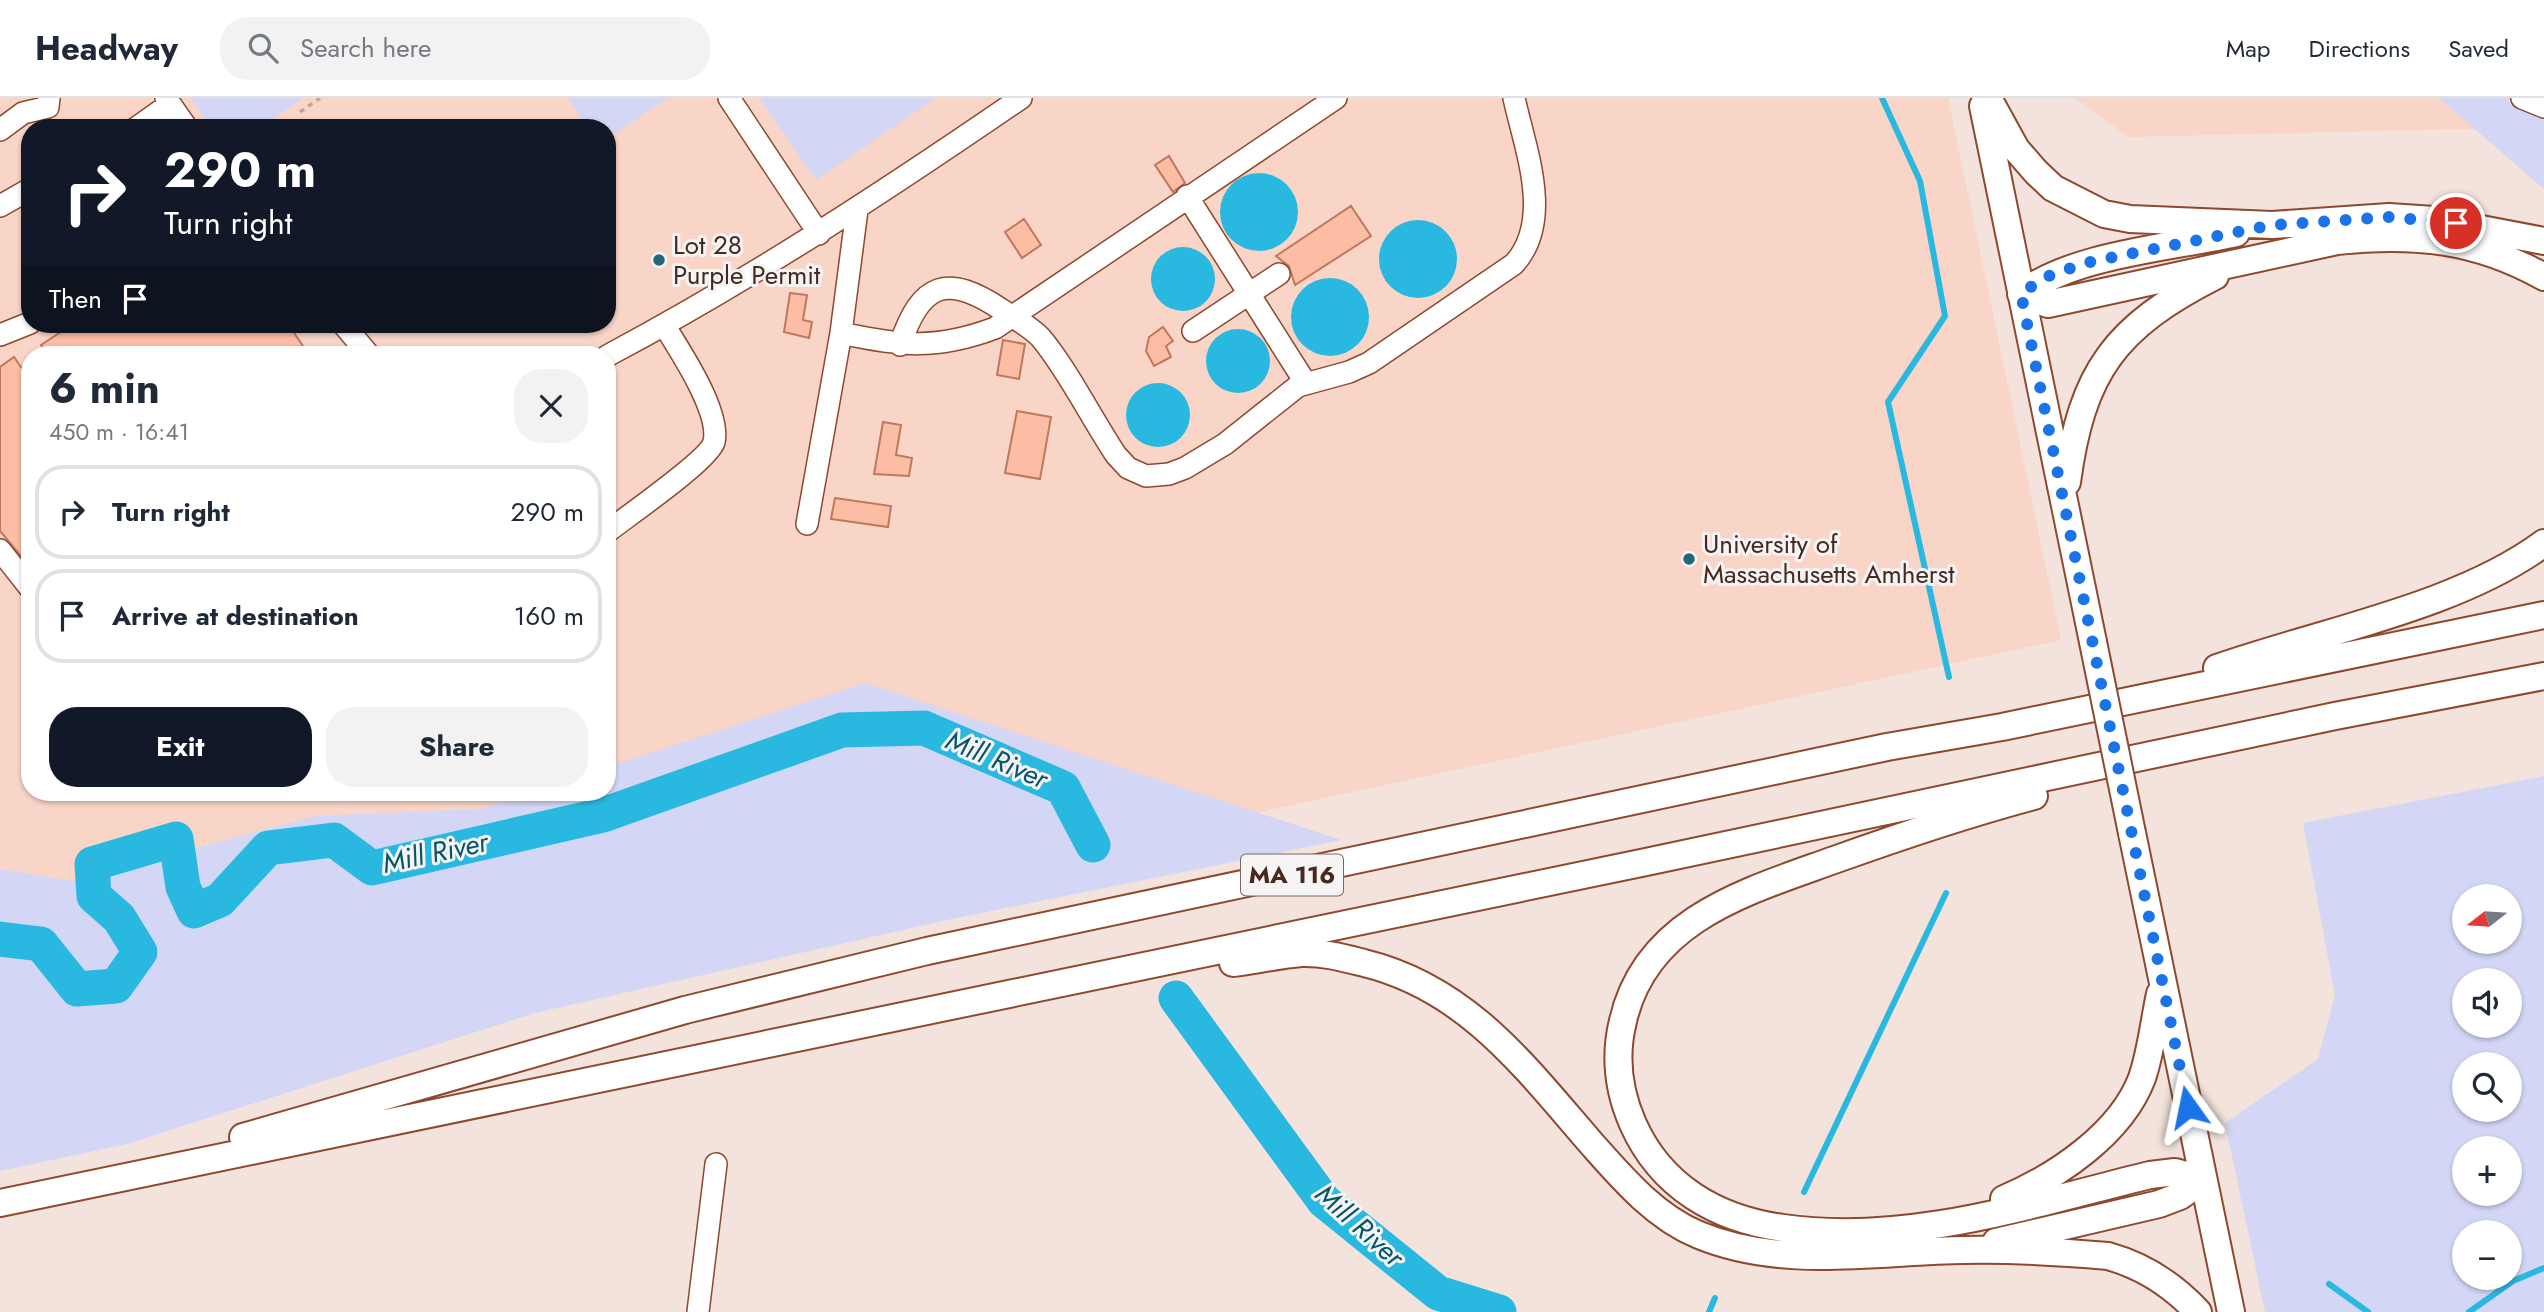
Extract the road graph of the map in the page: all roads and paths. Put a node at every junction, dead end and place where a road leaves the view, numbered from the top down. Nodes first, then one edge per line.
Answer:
1 (49, 98) edge
2 (320, 98) edge
3 (729, 98) edge
4 (1021, 98) edge
5 (1336, 98) edge
6 (1514, 98) edge
7 (1982, 98) edge
8 (1988, 98) edge
9 (2522, 98) edge
10 (168, 101) edge
11 (2544, 107) edge
12 (300, 112) dead end
13 (147, 119) edge
14 (181, 119) edge
15 (0, 130) edge
16 (21, 194) edge
17 (1187, 196) junction
18 (0, 206) edge
19 (857, 210) junction
20 (2272, 225) junction
21 (819, 234) junction
22 (2544, 241) edge
23 (2273, 254) junction
24 (1279, 274) dead end
25 (2544, 277) edge
26 (1249, 294) junction
27 (2021, 294) junction
28 (1037, 299) junction
29 (1013, 317) junction
30 (664, 325) junction
31 (21, 327) edge
32 (1193, 331) dead end
33 (841, 333) junction
34 (0, 335) edge
35 (1040, 337) junction
36 (900, 345) junction
37 (616, 351) edge
38 (1305, 382) junction
39 (2064, 504) junction
40 (807, 524) dead end
41 (616, 525) edge
42 (2544, 543) edge
43 (0, 550) edge
44 (21, 577) edge
45 (2544, 615) edge
46 (2544, 677) edge
47 (2137, 699) junction
48 (2163, 985) junction
49 (848, 1027) junction
50 (716, 1164) dead end
51 (2203, 1180) junction
52 (54, 1192) junction
53 (0, 1203) edge
54 (1951, 1222) junction
55 (1964, 1250) junction
56 (698, 1312) edge
57 (2198, 1312) edge
58 (2231, 1312) edge

1 - 15 street
2 - 12 path
3 - 21 street
4 - 19 street
5 - 17 street
6 - 38 street
7 - 27 main road
8 - 20 main road
9 - 11 street
10 - 13 street
10 - 14 street
16 - 18 street
17 - 26 street
17 - 28 street
19 - 21 street
19 - 33 street
20 - 22 main road
20 - 27 main road
21 - 30 street
23 - 25 main road
23 - 27 main road
23 - 39 main road
24 - 26 street
26 - 32 street
26 - 38 street
27 - 39 main road
28 - 29 street
28 - 35 street
29 - 35 street
29 - 36 street
29 - 36 street
30 - 37 street
30 - 41 street
31 - 34 street
33 - 36 street
33 - 40 street
35 - 38 street
39 - 48 main road, bridge
42 - 47 main road
43 - 44 street
45 - 47 main road, MA 116
46 - 49 main road, MA 116
46 - 54 main road
47 - 52 main road, MA 116
48 - 51 main road
48 - 54 main road
49 - 52 main road, MA 116
49 - 55 main road
50 - 56 street
51 - 54 main road
51 - 55 main road
51 - 58 main road
52 - 53 main road, MA 116
55 - 57 main road

